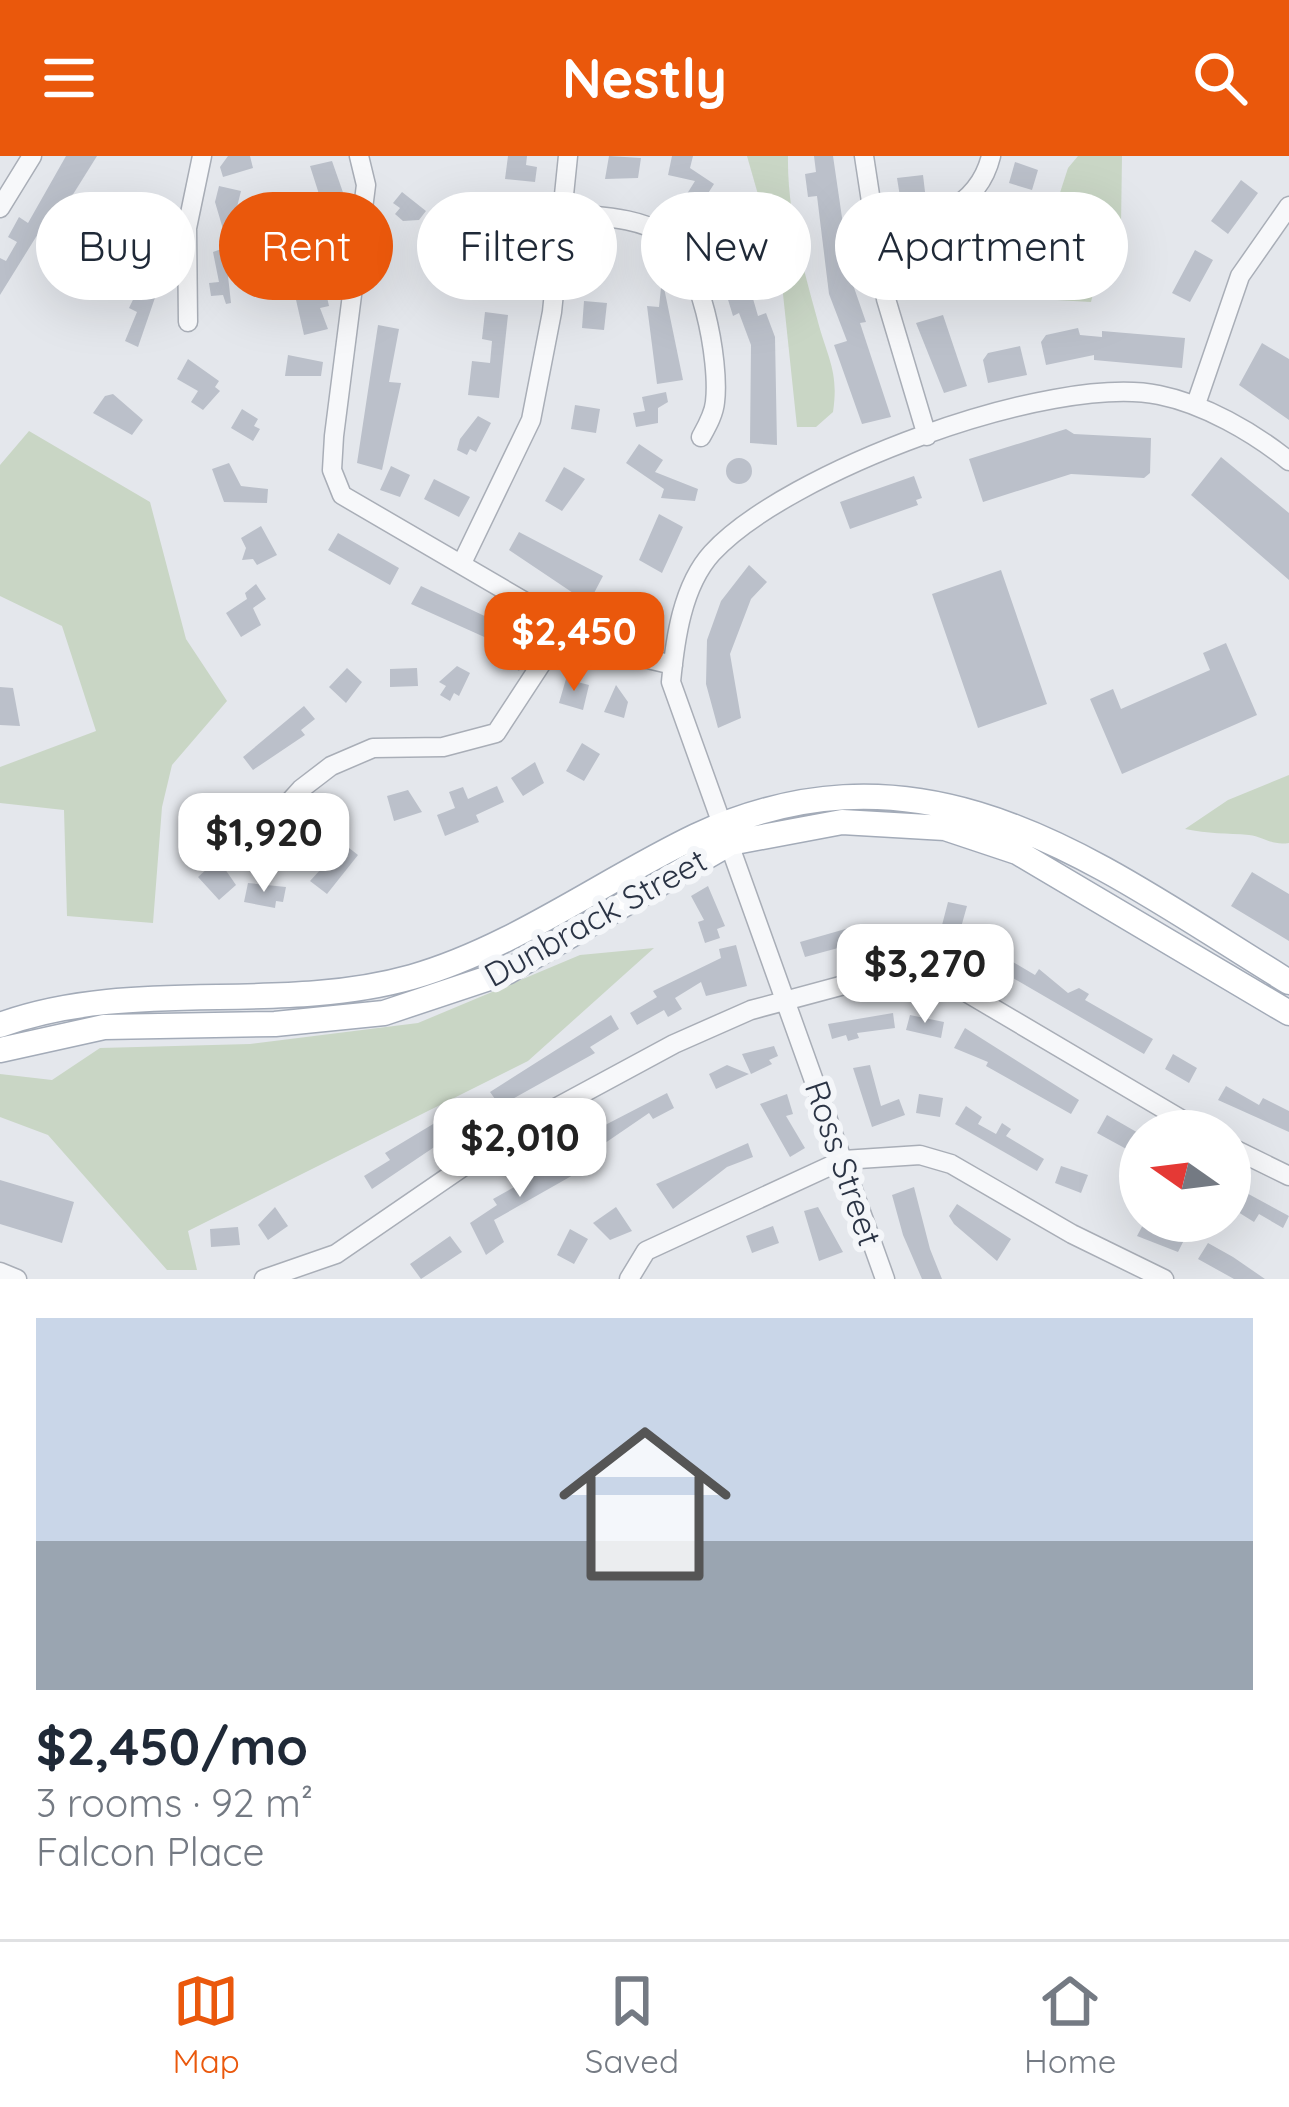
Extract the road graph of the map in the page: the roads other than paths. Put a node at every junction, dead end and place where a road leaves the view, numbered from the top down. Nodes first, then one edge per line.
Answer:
1 (32, 156) edge
2 (202, 156) edge
3 (359, 156) edge
4 (568, 156) edge
5 (864, 156) edge
6 (991, 156) edge
7 (564, 192) edge
8 (869, 192) edge
9 (972, 192) edge
10 (1289, 206) edge
11 (0, 208) edge
12 (617, 219) edge
13 (549, 300) edge
14 (886, 300) edge
15 (188, 322) dead end
16 (1196, 404) junction
17 (927, 436) junction
18 (701, 437) dead end
19 (1289, 460) edge
20 (462, 563) junction
21 (566, 626) junction
22 (673, 665) junction
23 (266, 830) dead end
24 (727, 834) junction
25 (1289, 982) edge
26 (787, 1000) junction
27 (1289, 1013) edge
28 (0, 1025) edge
29 (0, 1050) edge
30 (1165, 1110) edge
31 (1251, 1157) edge
32 (843, 1160) junction
33 (1289, 1176) edge
34 (0, 1273) edge
35 (17, 1279) edge
36 (264, 1279) edge
37 (629, 1279) edge
38 (885, 1279) edge
39 (1163, 1279) edge

1 - 11 street
2 - 15 street
3 - 20 street
4 - 7 street
5 - 8 street
6 - 9 street
10 - 16 street
12 - 18 street
13 - 20 street
14 - 17 street
16 - 17 street
16 - 19 street
17 - 22 street
20 - 21 street
21 - 22 street
21 - 23 street
22 - 24 street, Ross Street
24 - 25 main road, Dunbrack Street
24 - 26 street, Ross Street
24 - 27 main road, Dunbrack Street
24 - 28 main road, Dunbrack Street
24 - 29 main road, Dunbrack Street
26 - 30 street
26 - 32 street, Ross Street
26 - 36 street
31 - 33 street
32 - 37 street
32 - 38 street, Ross Street
32 - 39 street
34 - 35 street

